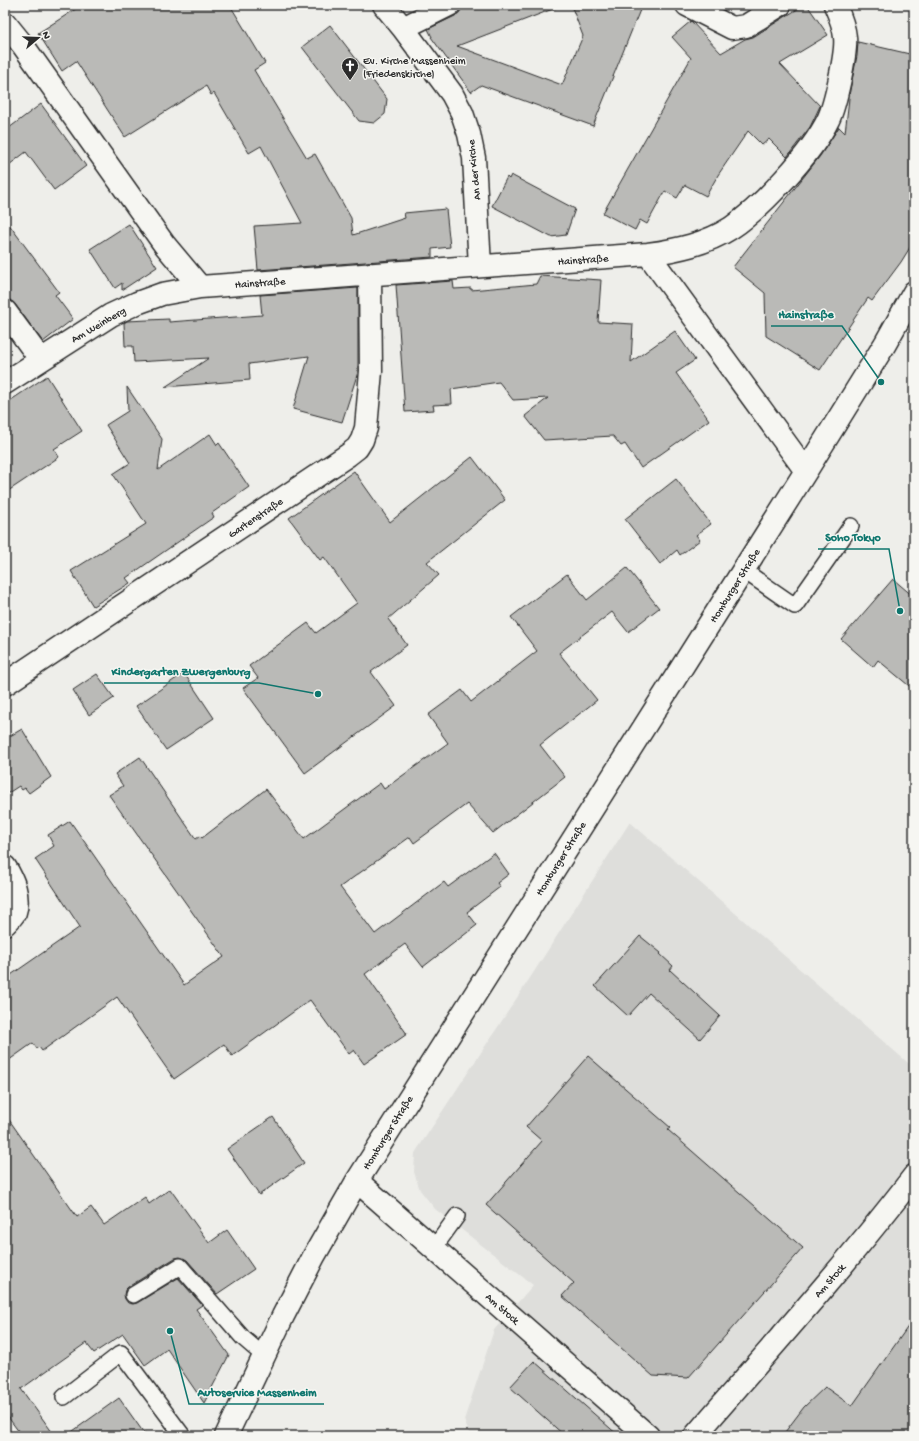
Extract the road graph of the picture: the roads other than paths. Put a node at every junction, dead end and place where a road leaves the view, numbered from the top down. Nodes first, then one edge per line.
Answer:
1 (384, 5) edge
2 (449, 5) edge
3 (687, 5) edge
4 (780, 5) edge
5 (834, 5) edge
6 (5, 23) edge
7 (403, 28) junction
8 (648, 254) junction
9 (480, 266) junction
10 (370, 274) junction
11 (200, 287) junction
12 (914, 292) edge
13 (5, 311) edge
14 (40, 360) junction
15 (5, 383) edge
16 (806, 471) junction
17 (851, 526) dead end
18 (743, 570) junction
19 (5, 684) edge
20 (5, 867) edge
21 (5, 924) edge
22 (914, 1176) edge
23 (357, 1181) junction
24 (457, 1216) dead end
25 (434, 1248) junction
26 (133, 1296) dead end
27 (264, 1356) junction
28 (64, 1397) dead end
29 (183, 1436) edge
30 (226, 1436) edge
31 (648, 1436) edge
32 (695, 1436) edge

1 - 7 street, An der Kirche
2 - 7 street
3 - 4 street
5 - 8 street, Hainstraße
6 - 11 street
7 - 9 street, An der Kirche
8 - 9 street, Hainstraße
8 - 16 street
9 - 10 street, Hainstraße
10 - 11 street, Hainstraße
10 - 19 street, Gartenstraße
11 - 14 street, Am Weinberg
12 - 16 street, Homburger Straße
13 - 14 street
14 - 15 street, Am Weinberg
16 - 18 street, Homburger Straße
17 - 18 lane
18 - 23 street, Homburger Straße
20 - 21 street
22 - 32 street, Am Stock
23 - 25 street, Am Stock
23 - 27 street, Homburger Straße
24 - 25 lane
25 - 31 street, Am Stock
26 - 27 lane
27 - 30 street, Homburger Straße
28 - 29 lane

